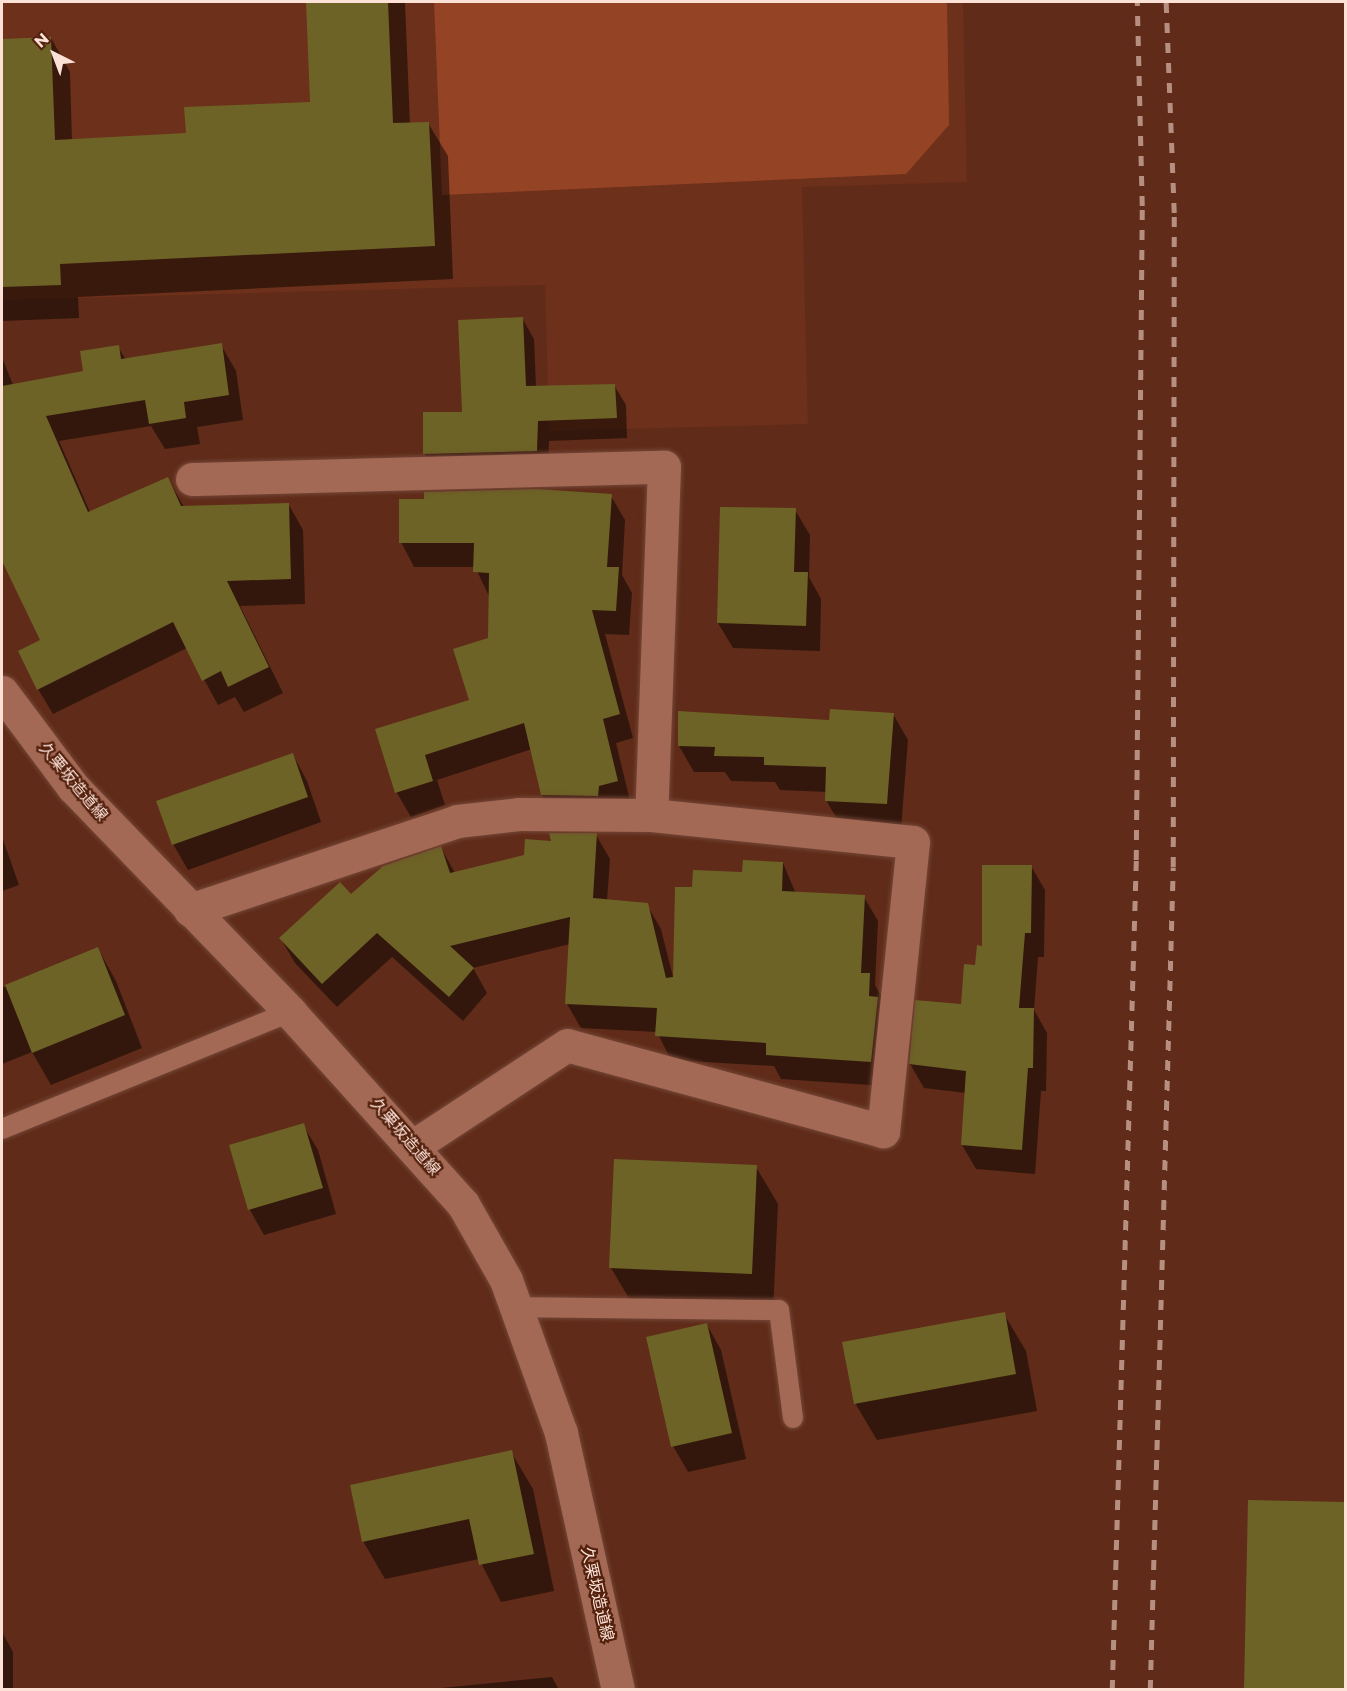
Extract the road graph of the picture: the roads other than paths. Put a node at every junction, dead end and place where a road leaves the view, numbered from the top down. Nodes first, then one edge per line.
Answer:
1 (192, 479) dead end
2 (2, 692) edge
3 (651, 815) junction
4 (190, 910) junction
5 (290, 1012) junction
6 (2, 1129) edge
7 (413, 1146) junction
8 (516, 1307) junction
9 (794, 1418) dead end
10 (618, 1689) edge

1 - 3 street
2 - 4 street, 久栗坂造道線
3 - 4 street
3 - 7 street
4 - 5 street, 久栗坂造道線
5 - 6 lane
5 - 7 street, 久栗坂造道線
7 - 8 street, 久栗坂造道線
8 - 9 lane
8 - 10 street, 久栗坂造道線

